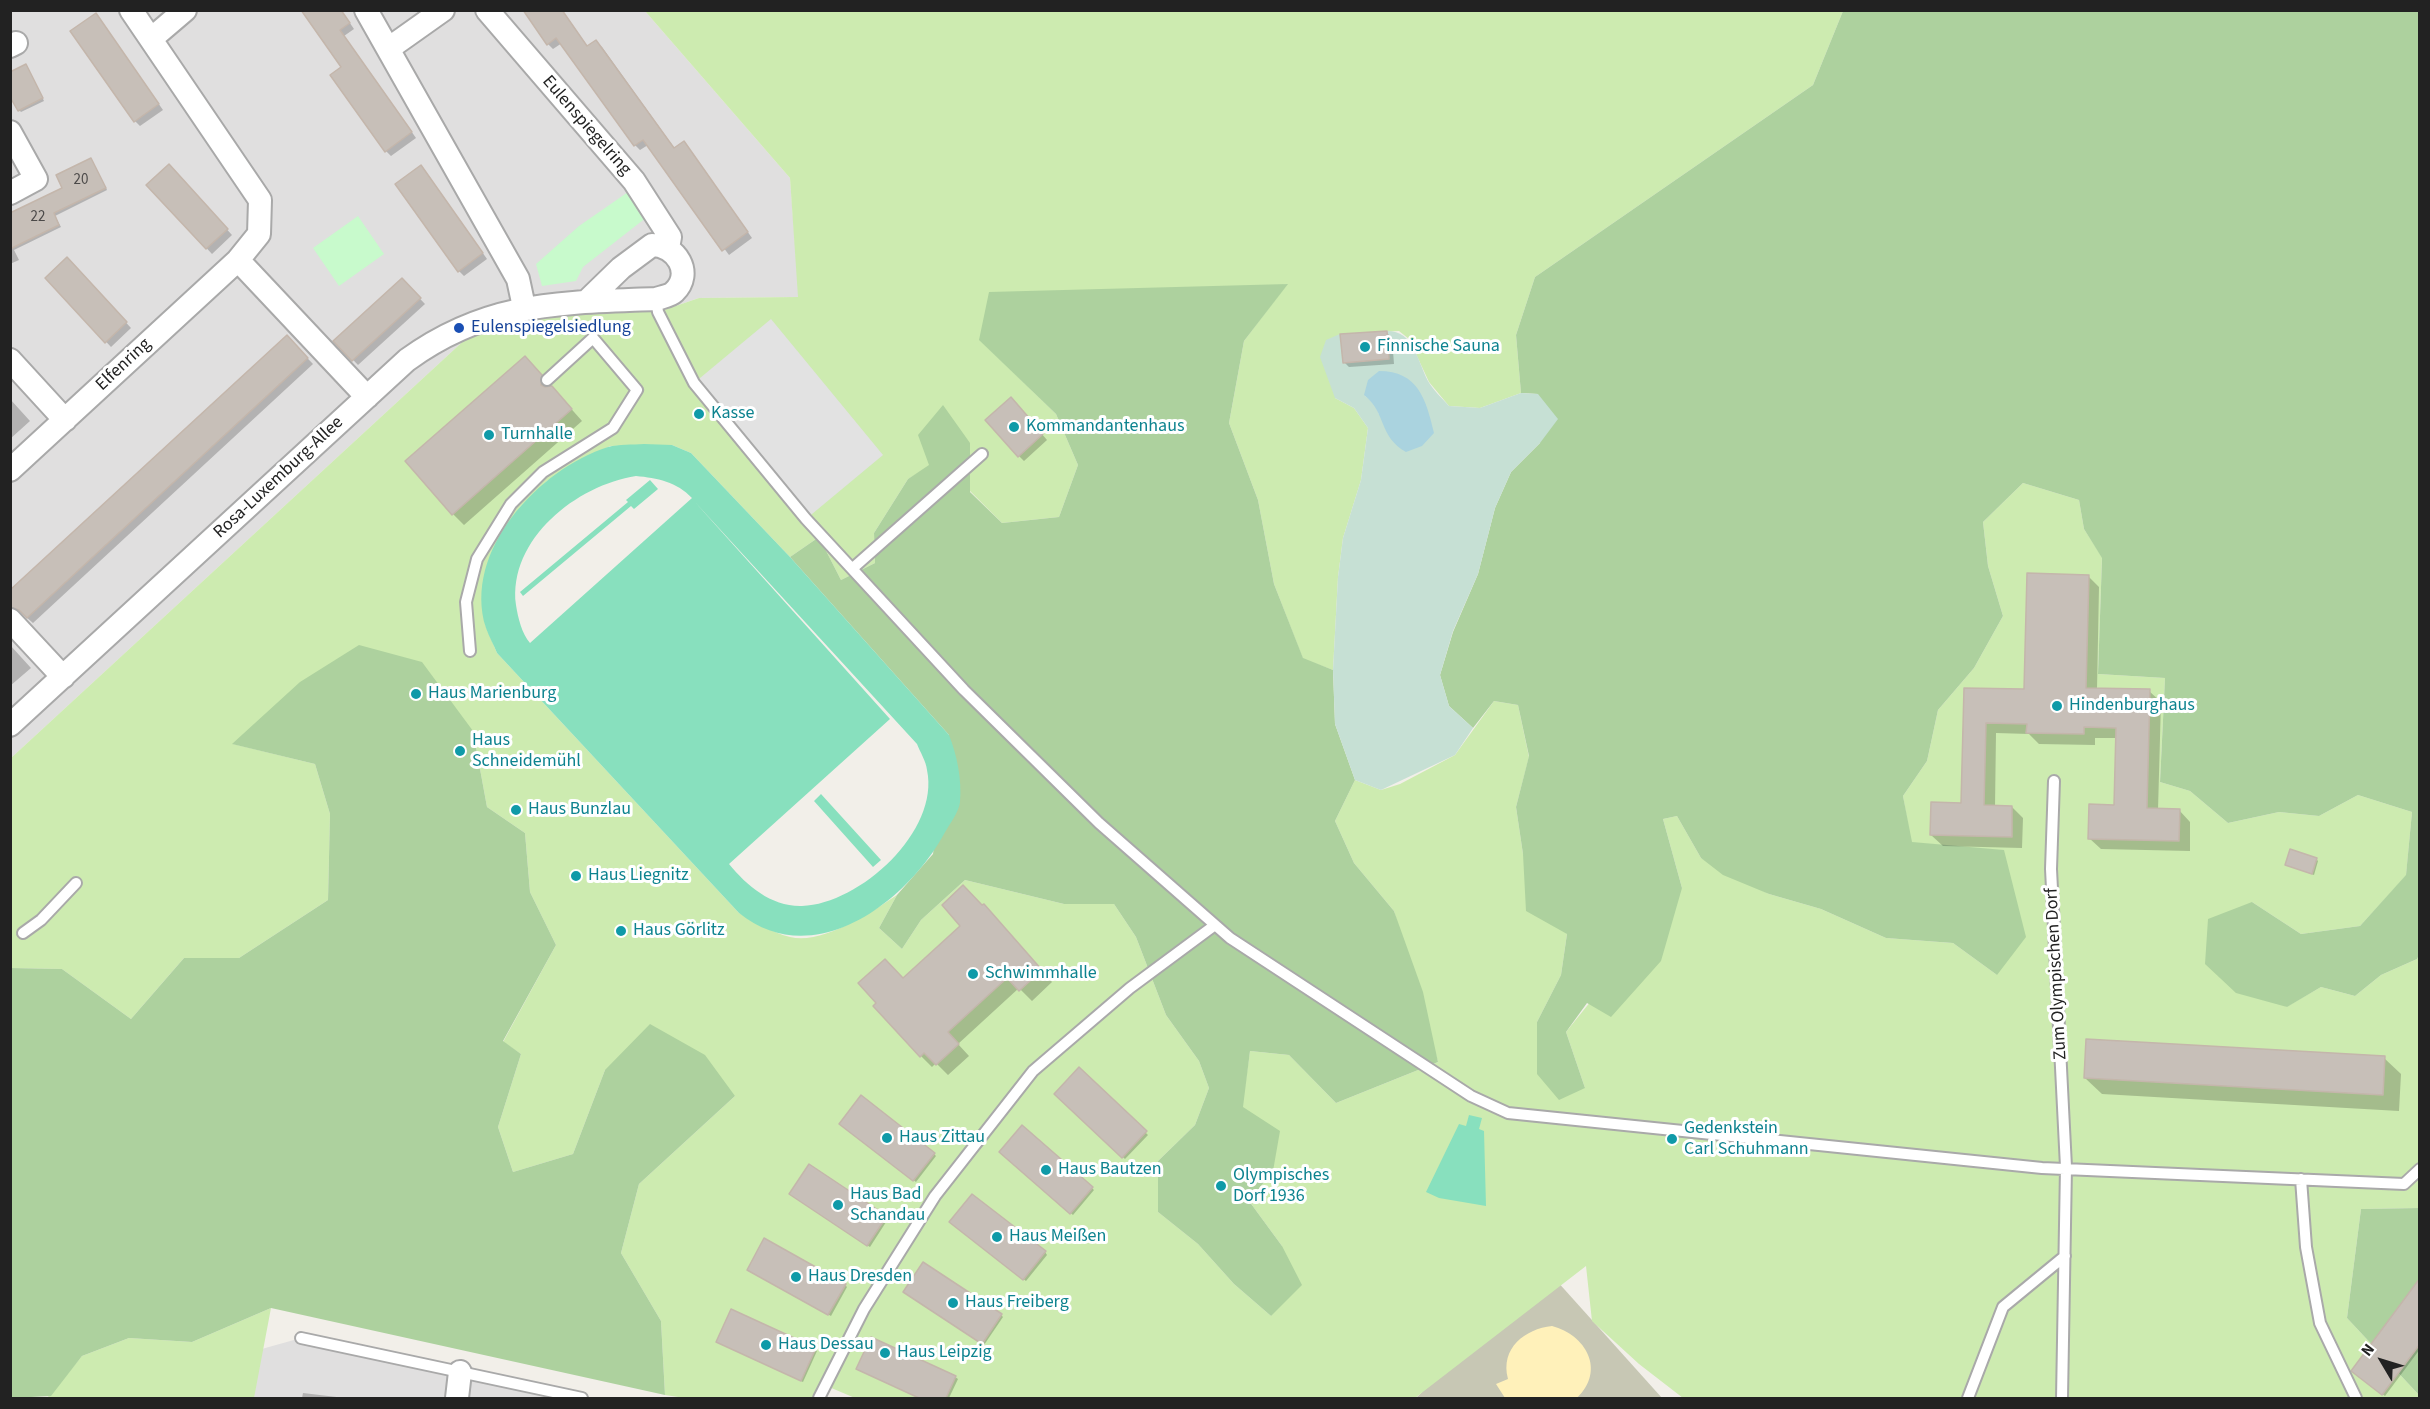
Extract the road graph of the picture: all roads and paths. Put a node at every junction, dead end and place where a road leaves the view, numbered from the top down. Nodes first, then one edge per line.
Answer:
1 (131, 10) edge
2 (185, 10) edge
3 (366, 10) edge
4 (443, 10) edge
5 (487, 10) edge
6 (151, 39) junction
7 (388, 50) junction
8 (10, 132) edge
9 (10, 193) edge
10 (668, 248) junction
11 (238, 260) junction
12 (657, 299) junction
13 (586, 302) junction
14 (524, 307) junction
15 (10, 360) edge
16 (547, 380) dead end
17 (367, 397) junction
18 (65, 420) junction
19 (982, 454) dead end
20 (10, 470) edge
21 (853, 568) junction
22 (10, 620) edge
23 (470, 651) dead end
24 (63, 677) junction
25 (10, 725) edge
26 (2054, 781) dead end
27 (76, 883) dead end
28 (1215, 924) junction
29 (23, 933) dead end
30 (2067, 1167) junction
31 (2420, 1169) edge
32 (2301, 1179) junction
33 (2065, 1256) junction
34 (301, 1338) dead end
35 (460, 1372) junction
36 (457, 1398) edge
37 (582, 1398) edge
38 (819, 1398) edge
39 (1968, 1398) edge
40 (2062, 1398) edge
41 (2356, 1398) edge

1 - 6 street, Elfenring
2 - 6 street
3 - 7 street
4 - 7 street
5 - 10 street, Eulenspiegelring
6 - 11 street, Elfenring
7 - 14 street
8 - 9 street
10 - 12 street
10 - 13 street
11 - 17 street
11 - 18 street, Elfenring
12 - 13 street, Rosa-Luxemburg-Allee
12 - 21 lane
13 - 14 street, Rosa-Luxemburg-Allee
14 - 17 street, Rosa-Luxemburg-Allee
15 - 18 street
16 - 23 lane
17 - 24 street, Rosa-Luxemburg-Allee
18 - 20 street, Elfenring
19 - 21 lane
21 - 28 lane
22 - 24 street
24 - 25 street, Rosa-Luxemburg-Allee
26 - 30 lane, Zum Olympischen Dorf
27 - 29 lane
28 - 30 lane
28 - 38 lane
30 - 32 lane
30 - 33 lane, Zum Olympischen Dorf
31 - 32 lane
32 - 41 lane
33 - 39 lane
33 - 40 lane, Zum Olympischen Dorf
34 - 35 lane
35 - 36 street
35 - 37 lane

